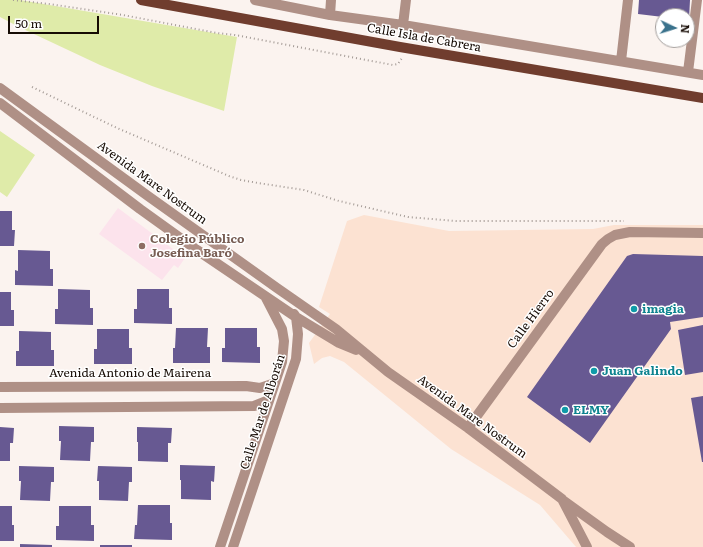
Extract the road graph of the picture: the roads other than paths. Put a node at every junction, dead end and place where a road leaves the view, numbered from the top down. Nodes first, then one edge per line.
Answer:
1 (142, 0) edge
2 (255, 0) edge
3 (331, 0) edge
4 (406, 0) edge
5 (628, 0) edge
6 (697, 0) edge
7 (266, 1) edge
8 (330, 14) junction
9 (403, 25) junction
10 (621, 61) junction
11 (688, 72) junction
12 (703, 75) edge
13 (0, 88) edge
14 (703, 98) edge
15 (1, 104) edge
16 (703, 233) edge
17 (277, 288) junction
18 (265, 296) junction
19 (296, 317) junction
20 (367, 355) junction
21 (275, 383) junction
22 (0, 387) edge
23 (260, 388) junction
24 (269, 400) junction
25 (280, 403) junction
26 (254, 406) junction
27 (0, 408) edge
28 (263, 418) junction
29 (468, 428) junction
30 (562, 499) junction
31 (220, 547) edge
32 (233, 547) edge
33 (587, 547) edge
34 (630, 547) edge

1 - 14 main road, Calle Isla de Cabrera
2 - 7 street, Calle Isla de Cabrera
3 - 8 street
4 - 9 street
5 - 10 street
6 - 11 street
7 - 8 street, Calle Isla de Cabrera
8 - 9 street, Calle Isla de Cabrera
9 - 10 street, Calle Isla de Cabrera
10 - 11 street, Calle Isla de Cabrera
11 - 12 street, Calle Isla de Cabrera
13 - 17 street, Avenida Mare Nostrum
15 - 18 street, Avenida Mare Nostrum
16 - 29 street, Calle Hierro
17 - 19 street, Calle Mar de Alborán
17 - 20 street, Avenida Mare Nostrum
18 - 19 street, Avenida Mare Nostrum
18 - 21 street, Calle Mar de Alborán
19 - 20 street, Avenida Mare Nostrum
19 - 25 street, Calle Mar de Alborán
20 - 29 street, Avenida Mare Nostrum
21 - 23 street, Avenida Antonio de Mairena
21 - 24 street, Calle Mar de Alborán
22 - 23 street, Avenida Antonio de Mairena
23 - 24 street
24 - 25 street
24 - 26 street
24 - 28 street, Calle Mar de Alborán
25 - 32 street, Calle Mar de Alborán
26 - 27 street
26 - 28 street
28 - 31 street, Calle Mar de Alborán
29 - 30 street, Avenida Mare Nostrum
30 - 33 street, Avenida Mare Nostrum
30 - 34 street, Avenida Mare Nostrum

